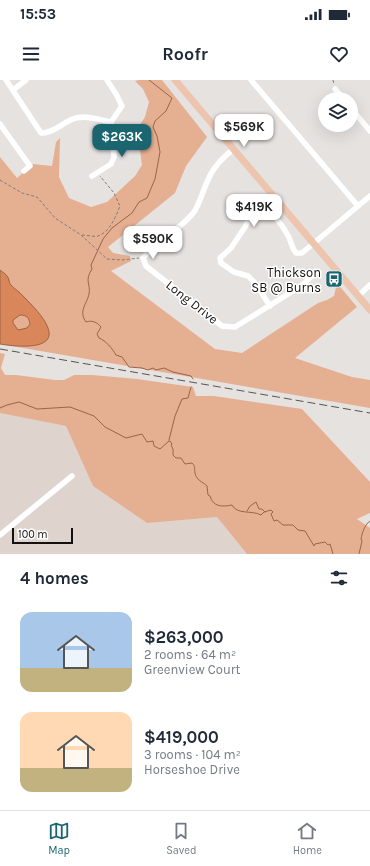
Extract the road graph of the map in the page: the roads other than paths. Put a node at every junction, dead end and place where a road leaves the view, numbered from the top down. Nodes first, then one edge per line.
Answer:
1 (6, 80) edge
2 (26, 80) edge
3 (107, 80) edge
4 (175, 80) edge
5 (251, 80) edge
6 (335, 89) dead end
7 (13, 90) junction
8 (338, 92) edge
9 (358, 116) edge
10 (111, 122) junction
11 (0, 124) edge
12 (370, 130) edge
13 (233, 149) junction
14 (24, 171) dead end
15 (92, 176) dead end
16 (370, 196) edge
17 (358, 206) junction
18 (313, 243) junction
19 (313, 274) dead end
20 (370, 285) edge
21 (358, 296) junction
22 (270, 306) junction
23 (370, 310) edge
24 (72, 476) dead end
25 (0, 535) edge

1 - 7 street
2 - 7 street
3 - 10 street
4 - 13 main road
5 - 17 street
6 - 8 street
7 - 10 street
9 - 12 street
10 - 15 street
11 - 14 street
13 - 18 main road
13 - 22 street, Long Drive
16 - 17 street
17 - 18 street
18 - 21 main road
18 - 22 street
19 - 22 street, Long Drive
20 - 21 street
21 - 23 main road
24 - 25 street

